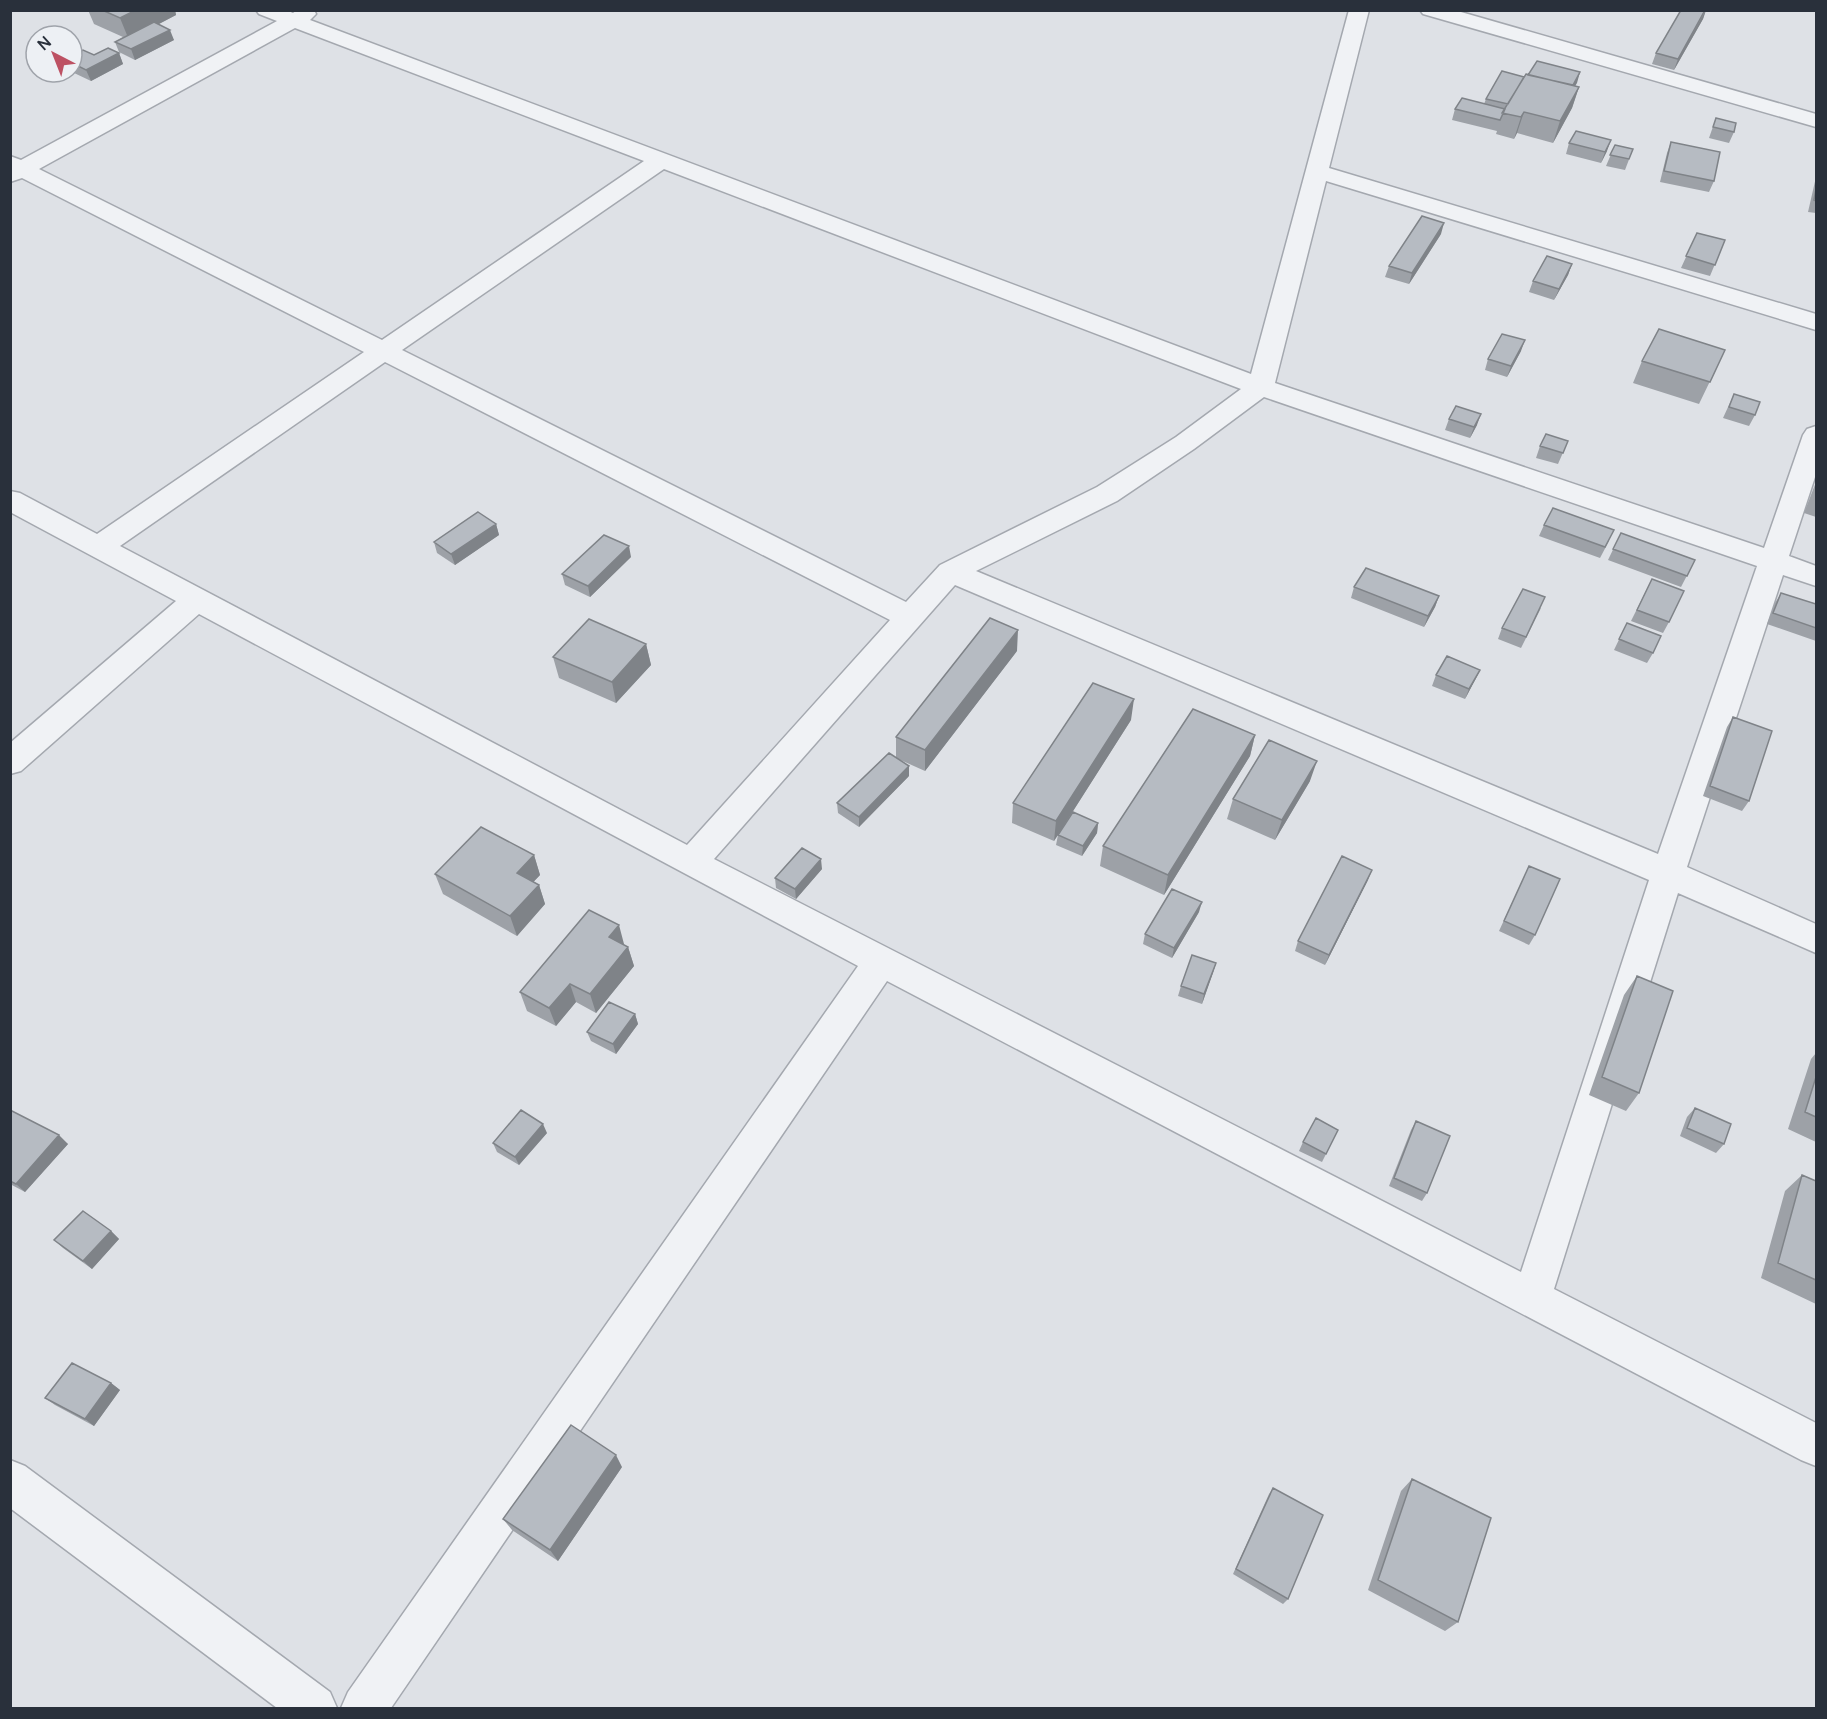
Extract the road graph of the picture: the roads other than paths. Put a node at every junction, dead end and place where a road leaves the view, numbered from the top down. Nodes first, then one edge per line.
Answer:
1 (266, 10) edge
2 (1359, 10) edge
3 (1430, 10) edge
4 (303, 16) edge
5 (1816, 121) edge
6 (661, 160) junction
7 (14, 169) edge
8 (1317, 171) junction
9 (1816, 322) edge
10 (384, 351) junction
11 (1261, 387) junction
12 (1816, 435) edge
13 (10, 500) edge
14 (99, 547) junction
15 (1772, 560) junction
16 (950, 572) junction
17 (1816, 576) edge
18 (197, 599) junction
19 (910, 617) junction
20 (10, 762) edge
21 (691, 863) junction
22 (1668, 873) junction
23 (1816, 939) edge
24 (881, 961) junction
25 (1532, 1297) junction
26 (1816, 1444) edge
27 (10, 1481) edge
28 (315, 1708) edge
29 (364, 1708) edge

1 - 4 street
2 - 8 street
3 - 5 street
4 - 6 street
4 - 7 street
6 - 10 street
6 - 11 street
7 - 10 street
8 - 9 street
8 - 11 street
10 - 14 street
10 - 19 street
11 - 15 street
11 - 16 street
12 - 15 street
13 - 14 street
14 - 18 street
15 - 17 street
15 - 22 street
16 - 19 street
16 - 22 street
18 - 20 street
18 - 21 street
19 - 21 street
21 - 24 street
22 - 23 street
22 - 25 street
24 - 25 street
24 - 29 street
25 - 26 street
27 - 28 street

